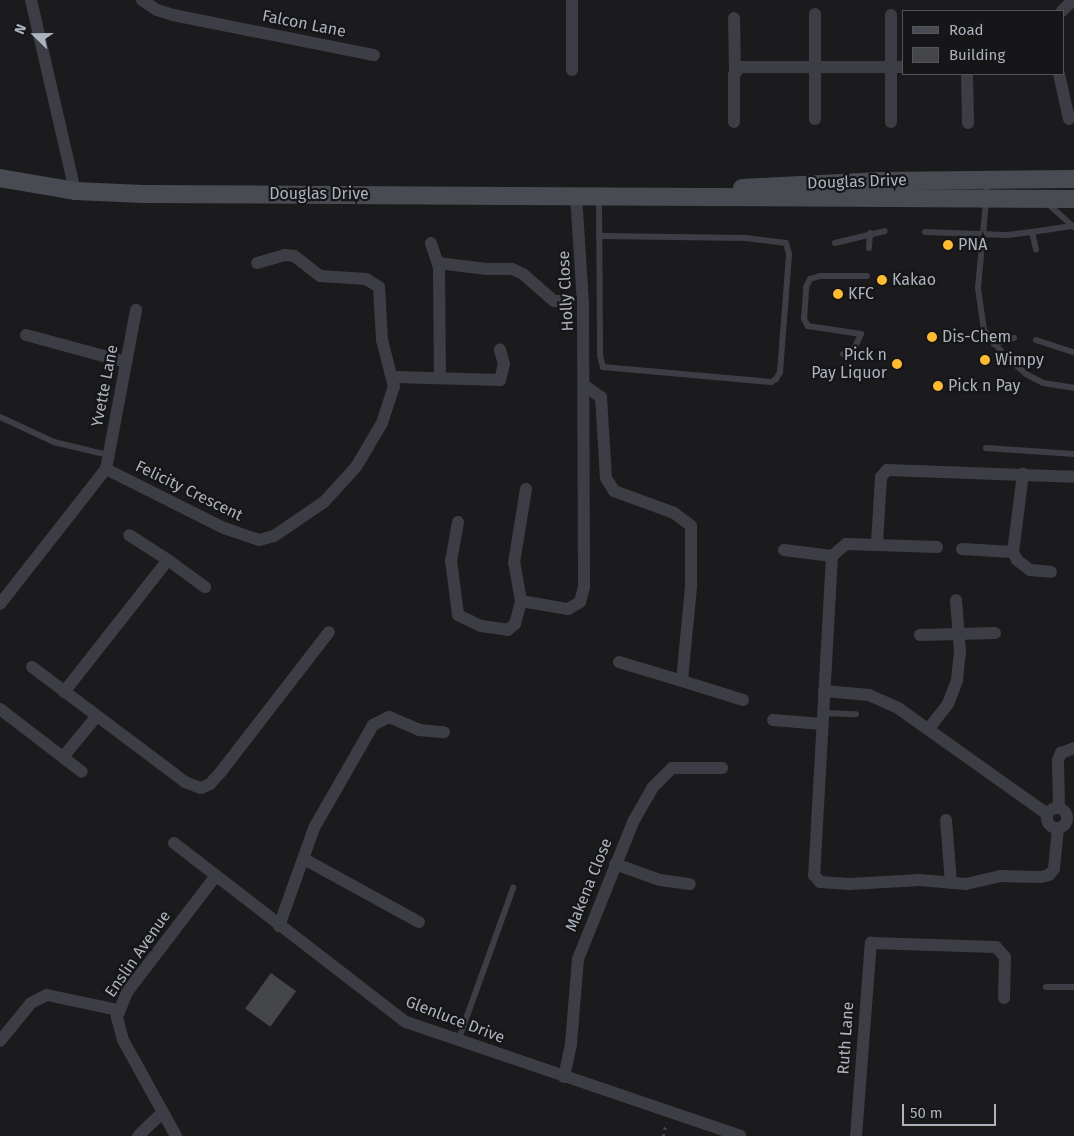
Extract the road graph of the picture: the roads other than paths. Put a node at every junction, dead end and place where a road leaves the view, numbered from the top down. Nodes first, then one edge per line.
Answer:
1 (31, 0) edge
2 (142, 0) edge
3 (572, 0) edge
4 (1073, 0) edge
5 (1063, 10) edge
6 (815, 14) dead end
7 (891, 15) dead end
8 (734, 18) dead end
9 (374, 55) dead end
10 (816, 66) junction
11 (897, 67) edge
12 (572, 70) dead end
13 (735, 71) junction
14 (968, 75) edge
15 (1059, 75) edge
16 (815, 119) dead end
17 (1069, 119) dead end
18 (734, 122) dead end
19 (891, 122) dead end
20 (968, 123) dead end
21 (0, 178) edge
22 (988, 179) junction
23 (1074, 179) edge
24 (75, 191) junction
25 (576, 195) junction
26 (599, 195) junction
27 (640, 195) junction
28 (987, 198) junction
29 (1043, 198) junction
30 (1074, 199) edge
31 (1073, 227) edge
32 (885, 231) dead end
33 (925, 232) dead end
34 (1032, 232) junction
35 (870, 233) junction
36 (984, 234) junction
37 (600, 236) junction
38 (431, 243) dead end
39 (835, 243) dead end
40 (869, 248) dead end
41 (1036, 250) dead end
42 (257, 263) dead end
43 (438, 263) junction
44 (867, 276) dead end
45 (569, 301) dead end
46 (136, 310) dead end
47 (26, 335) dead end
48 (1014, 338) dead end
49 (1036, 340) dead end
50 (994, 344) junction
51 (500, 350) dead end
52 (1074, 352) edge
53 (843, 354) dead end
54 (126, 362) junction
55 (394, 377) junction
56 (440, 378) junction
57 (585, 386) junction
58 (1074, 388) edge
59 (0, 417) edge
60 (986, 448) dead end
61 (1074, 454) edge
62 (108, 455) junction
63 (106, 469) junction
64 (1023, 474) junction
65 (1074, 477) edge
66 (526, 490) dead end
67 (458, 522) dead end
68 (129, 535) dead end
69 (877, 543) junction
70 (937, 547) dead end
71 (784, 550) dead end
72 (962, 550) dead end
73 (1013, 552) junction
74 (832, 556) junction
75 (168, 560) junction
76 (1051, 572) dead end
77 (205, 587) dead end
78 (521, 600) junction
79 (956, 600) dead end
80 (0, 604) edge
81 (329, 632) dead end
82 (958, 633) junction
83 (995, 633) dead end
84 (920, 635) dead end
85 (619, 662) dead end
86 (32, 667) dead end
87 (682, 681) junction
88 (824, 691) junction
89 (64, 692) junction
90 (743, 700) dead end
91 (0, 709) edge
92 (856, 714) dead end
93 (96, 717) junction
94 (822, 719) junction
95 (773, 720) dead end
96 (930, 728) junction
97 (444, 732) dead end
98 (1074, 748) edge
99 (63, 757) junction
100 (722, 768) dead end
101 (82, 772) dead end
102 (1063, 817) edge
103 (946, 820) dead end
104 (174, 843) dead end
105 (304, 859) junction
106 (615, 864) junction
107 (215, 877) junction
108 (950, 883) junction
109 (690, 884) dead end
110 (513, 888) dead end
111 (419, 922) dead end
112 (279, 926) junction
113 (1046, 987) dead end
114 (1074, 987) edge
115 (1004, 998) dead end
116 (118, 1010) junction
117 (0, 1041) edge
118 (458, 1041) junction
119 (564, 1076) junction
120 (162, 1113) junction
121 (138, 1136) edge
122 (176, 1136) edge
123 (740, 1136) edge
124 (856, 1136) edge

1 - 24 street
2 - 9 street, Falcon Lane
3 - 12 street
4 - 5 street
6 - 10 street
7 - 11 street
8 - 13 street
10 - 11 street
10 - 13 street
10 - 16 street
11 - 19 street
13 - 18 street
14 - 20 street
15 - 17 street
21 - 24 street, Douglas Drive
22 - 23 street, Douglas Drive
22 - 27 street, Douglas Drive
22 - 28 lane
24 - 25 street, Douglas Drive
25 - 26 street, Douglas Drive
25 - 57 street, Holly Close
26 - 27 street, Douglas Drive
26 - 37 lane
27 - 28 street, Douglas Drive
28 - 29 street, Douglas Drive
28 - 36 lane
29 - 30 street, Douglas Drive
29 - 31 lane
31 - 34 lane
32 - 35 lane
33 - 36 lane
34 - 36 lane
34 - 41 lane
35 - 39 lane
35 - 40 lane
36 - 50 lane
37 - 37 lane
38 - 43 street
42 - 55 street
43 - 45 street
43 - 56 street
44 - 53 lane
46 - 54 street, Yvette Lane
47 - 54 street
48 - 50 lane
49 - 52 lane
50 - 58 lane
51 - 56 street
54 - 62 street, Yvette Lane
55 - 56 street
55 - 63 street, Felicity Crescent
57 - 78 street, Holly Close
57 - 87 street
59 - 62 lane
60 - 61 lane
62 - 63 street, Yvette Lane
63 - 80 street
64 - 65 street
64 - 69 street
64 - 73 street
66 - 78 street
67 - 78 street
68 - 75 street
69 - 70 street
69 - 74 street
71 - 74 street
72 - 73 street
73 - 76 street
74 - 88 street
75 - 77 street
75 - 89 street
79 - 82 street
81 - 93 street
82 - 83 street
82 - 84 street
82 - 96 street
85 - 87 street
86 - 89 street
87 - 90 street
88 - 94 street
88 - 96 street
89 - 93 street
91 - 99 street
92 - 94 lane
93 - 99 street
94 - 95 street
94 - 108 street
96 - 102 street
97 - 105 street
98 - 102 street
99 - 101 street
100 - 106 street, Makena Close
102 - 108 street
103 - 108 street
104 - 107 street, Glenluce Drive
105 - 111 street
105 - 112 street
106 - 109 street
106 - 119 street, Makena Close
107 - 112 street, Glenluce Drive
107 - 116 street, Enslin Avenue
110 - 118 lane
112 - 118 street, Glenluce Drive
113 - 114 lane
115 - 124 street, Ruth Lane
116 - 117 street
116 - 120 street, Enslin Avenue
118 - 119 street, Glenluce Drive
119 - 123 street, Glenluce Drive
120 - 121 street
120 - 122 street, Enslin Avenue

